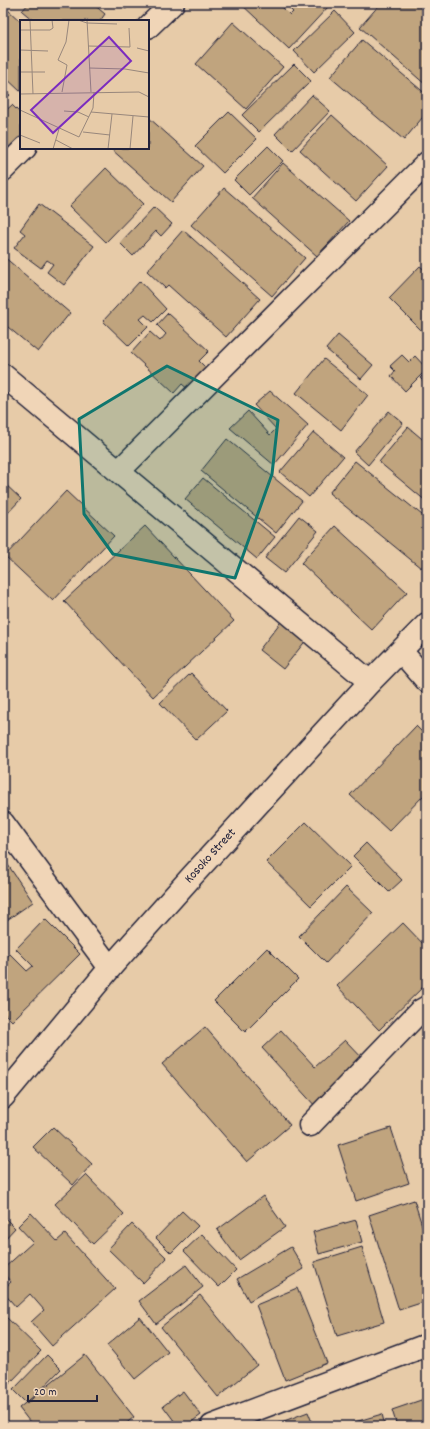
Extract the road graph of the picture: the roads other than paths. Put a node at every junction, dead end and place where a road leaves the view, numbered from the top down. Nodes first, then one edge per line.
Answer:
1 (173, 3) edge
2 (149, 26) edge
3 (24, 149) edge
4 (427, 163) edge
5 (3, 170) edge
6 (3, 375) edge
7 (119, 471) junction
8 (427, 624) edge
9 (401, 652) junction
10 (427, 681) edge
11 (370, 682) junction
12 (3, 823) edge
13 (110, 968) junction
14 (427, 1007) edge
15 (3, 1096) edge
16 (310, 1125) dead end
17 (427, 1345) edge
18 (212, 1426) edge

1 - 2 street
3 - 5 street
4 - 7 street
6 - 7 street
7 - 11 street
8 - 9 street, Kosoko Street
9 - 10 street
9 - 11 street, Kosoko Street
11 - 13 street, Kosoko Street
12 - 13 street
13 - 15 street, Kosoko Street
14 - 16 street
17 - 18 street

